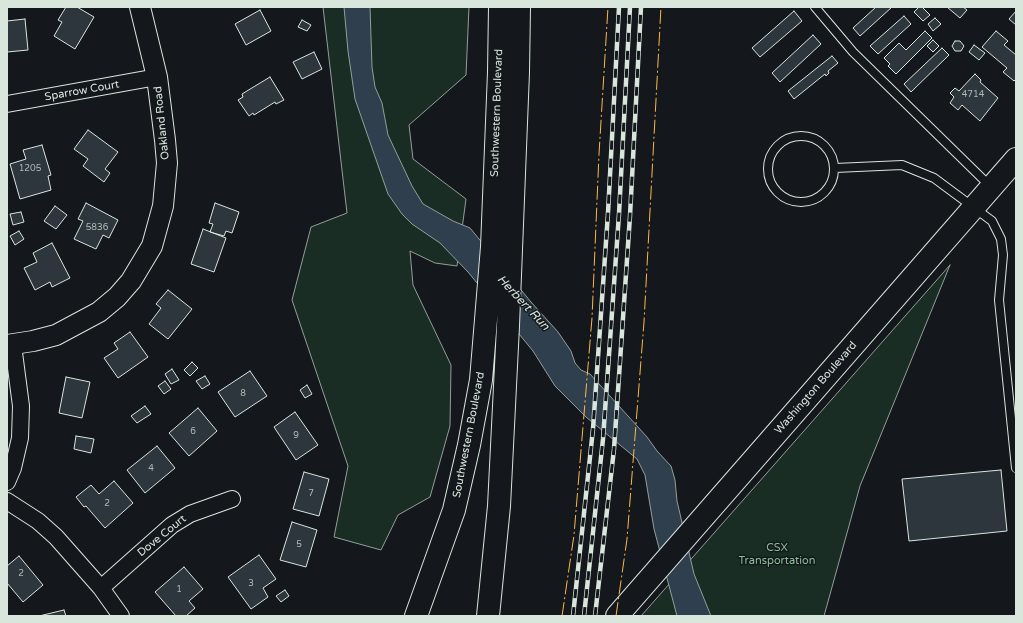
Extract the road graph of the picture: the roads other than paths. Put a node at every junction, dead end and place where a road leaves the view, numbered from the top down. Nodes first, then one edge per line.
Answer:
1 (140, 7) edge
2 (500, 7) edge
3 (519, 7) edge
4 (815, 7) edge
5 (156, 77) junction
6 (7, 104) edge
7 (1016, 159) edge
8 (835, 168) junction
9 (992, 187) junction
10 (974, 207) junction
11 (10, 345) edge
12 (1016, 468) edge
13 (7, 482) edge
14 (232, 499) dead end
15 (7, 501) edge
16 (101, 588) junction
17 (121, 616) edge
18 (416, 616) edge
19 (488, 616) edge
20 (617, 616) edge

1 - 5 street, Oakland Road
2 - 18 main road, Southwestern Boulevard
3 - 19 main road, Southwestern Boulevard
4 - 9 lane
5 - 6 street, Sparrow Court
5 - 11 street, Oakland Road
7 - 9 main road, Washington Boulevard
8 - 8 lane
8 - 10 lane
9 - 10 main road, Washington Boulevard
10 - 12 lane
10 - 20 main road, Washington Boulevard
11 - 13 street
14 - 16 street, Dove Court
15 - 16 street
16 - 17 street

